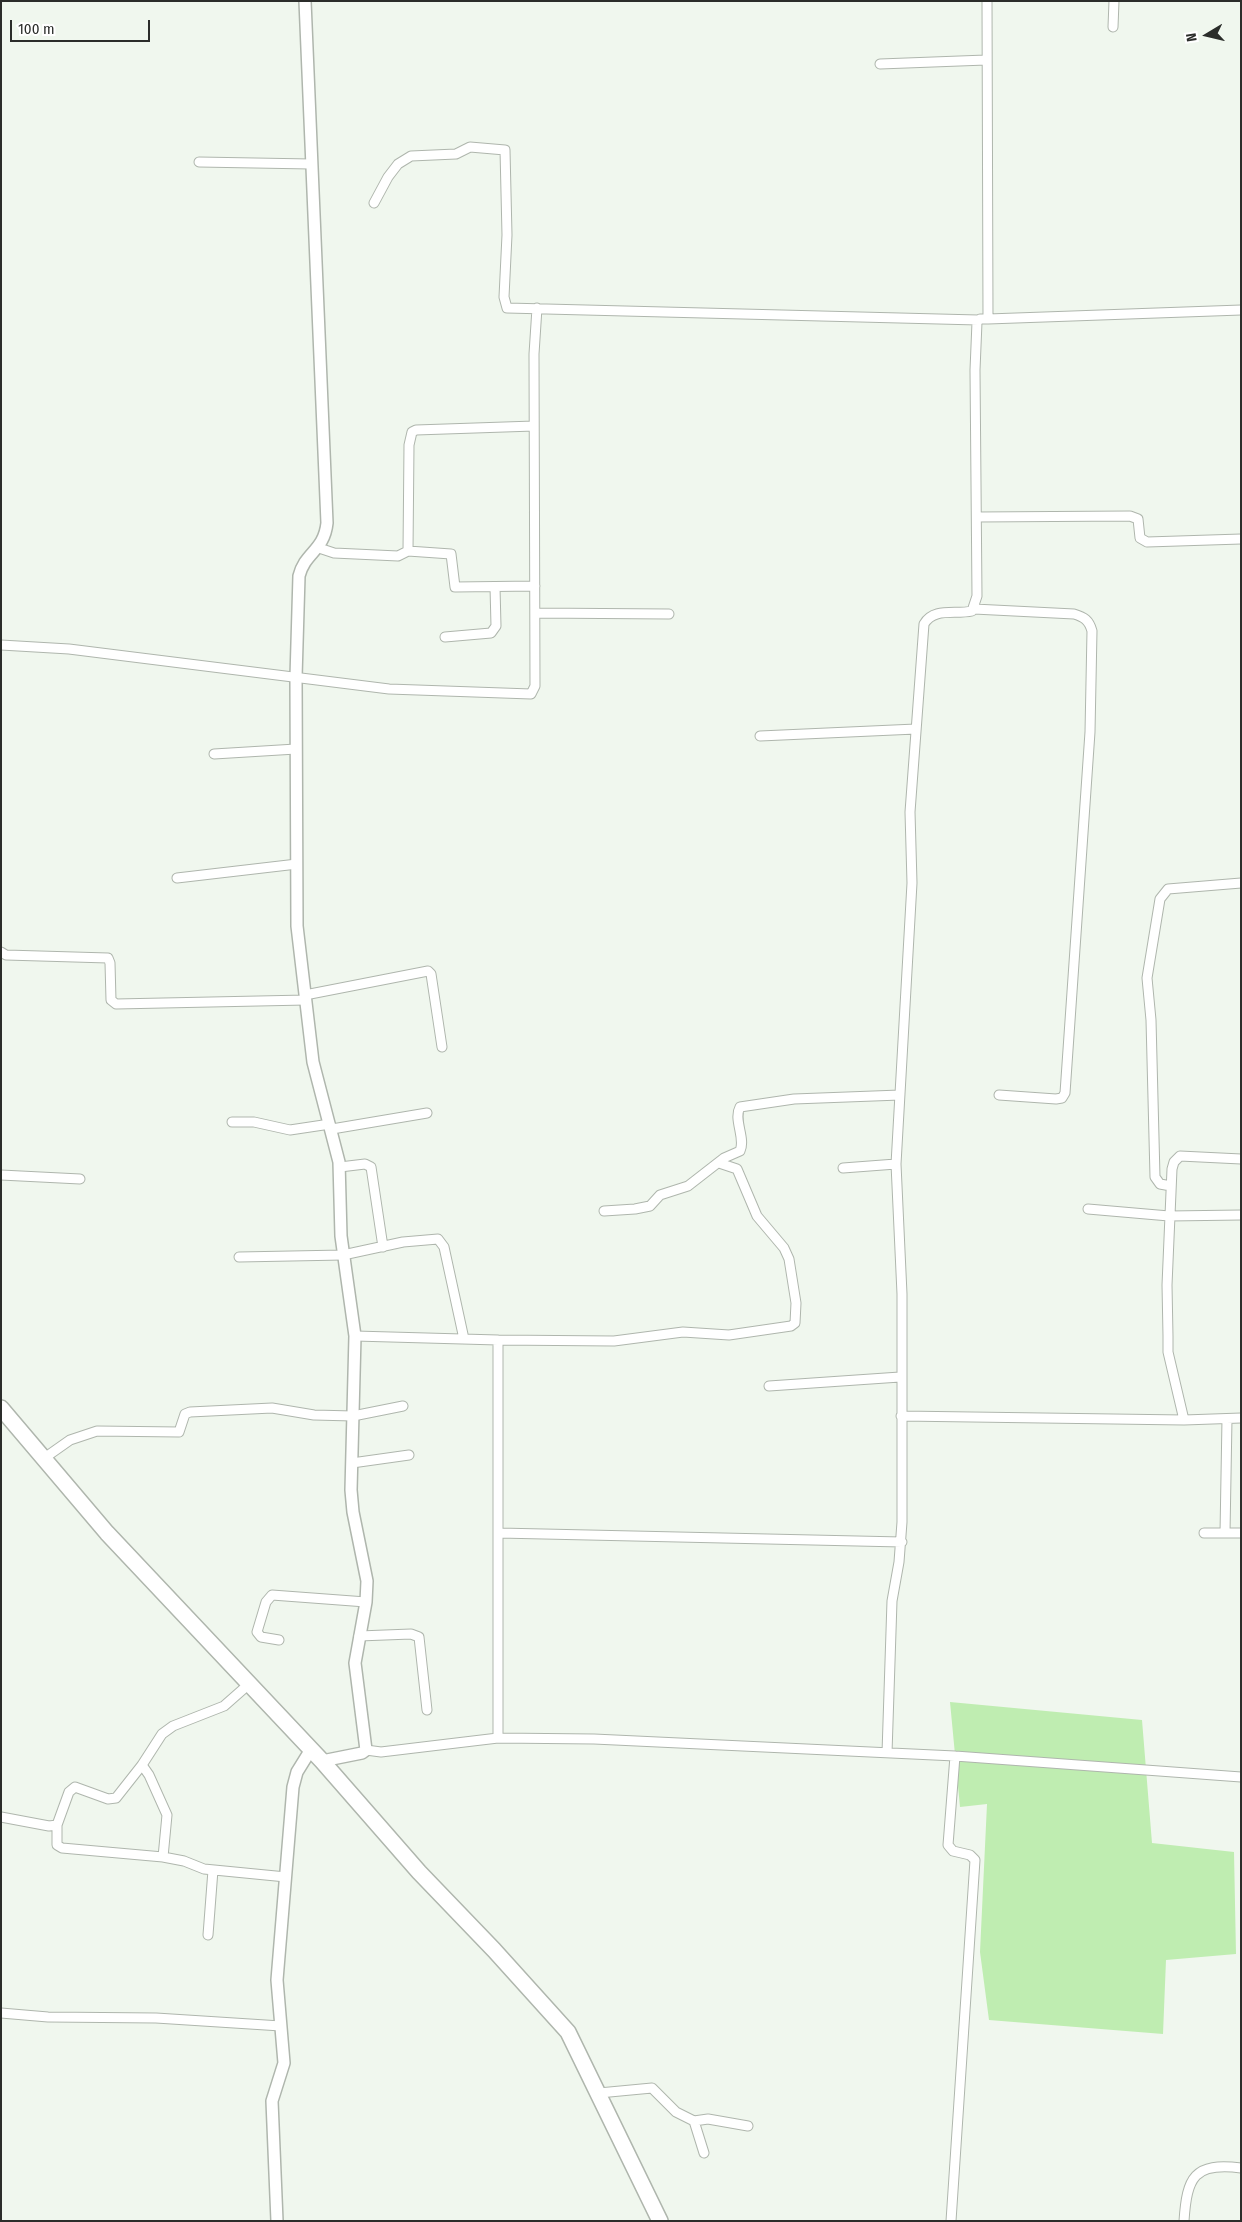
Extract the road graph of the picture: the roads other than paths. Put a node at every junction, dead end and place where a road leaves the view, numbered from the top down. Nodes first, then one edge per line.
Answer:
1 (305, 1) edge
2 (986, 1) edge
3 (1114, 1) edge
4 (1113, 26) dead end
5 (986, 60) junction
6 (880, 64) dead end
7 (199, 162) dead end
8 (311, 164) junction
9 (374, 203) dead end
10 (537, 308) junction
11 (1241, 310) edge
12 (983, 319) junction
13 (534, 426) junction
14 (977, 517) junction
15 (1241, 539) edge
16 (319, 548) junction
17 (408, 551) junction
18 (535, 586) junction
19 (495, 587) junction
20 (974, 609) junction
21 (535, 613) junction
22 (669, 614) dead end
23 (444, 637) dead end
24 (1, 645) edge
25 (296, 677) junction
26 (916, 730) junction
27 (760, 736) dead end
28 (296, 749) junction
29 (214, 754) dead end
30 (297, 864) junction
31 (177, 878) dead end
32 (1241, 883) edge
33 (1, 952) edge
34 (305, 997) junction
35 (442, 1047) dead end
36 (900, 1095) junction
37 (1000, 1095) dead end
38 (427, 1113) dead end
39 (232, 1122) dead end
40 (331, 1126) junction
41 (1241, 1159) edge
42 (719, 1163) junction
43 (896, 1164) junction
44 (340, 1167) junction
45 (843, 1168) dead end
46 (1, 1175) edge
47 (80, 1179) dead end
48 (1171, 1186) junction
49 (1088, 1209) dead end
50 (604, 1211) dead end
51 (1241, 1215) edge
52 (1169, 1216) junction
53 (383, 1247) junction
54 (343, 1254) junction
55 (239, 1257) dead end
56 (356, 1336) junction
57 (464, 1339) junction
58 (498, 1340) junction
59 (900, 1377) junction
60 (769, 1386) dead end
61 (403, 1406) dead end
62 (1, 1408) edge
63 (353, 1416) junction
64 (901, 1416) junction
65 (1241, 1418) edge
66 (1227, 1419) junction
67 (1184, 1420) junction
68 (1, 1422) edge
69 (16, 1428) junction
70 (410, 1455) dead end
71 (43, 1459) junction
72 (352, 1463) junction
73 (499, 1533) junction
74 (1204, 1533) dead end
75 (1225, 1533) junction
76 (1241, 1533) edge
77 (902, 1542) junction
78 (366, 1602) junction
79 (359, 1636) junction
80 (279, 1640) dead end
81 (248, 1684) junction
82 (427, 1710) dead end
83 (498, 1738) junction
84 (366, 1750) junction
85 (887, 1753) junction
86 (316, 1756) junction
87 (955, 1756) junction
88 (142, 1765) junction
89 (1241, 1777) edge
90 (1, 1817) edge
91 (57, 1825) junction
92 (163, 1857) junction
93 (213, 1870) junction
94 (286, 1877) junction
95 (208, 1935) dead end
96 (1, 2013) edge
97 (281, 2026) junction
98 (599, 2093) junction
99 (694, 2121) junction
100 (748, 2126) dead end
101 (704, 2154) dead end
102 (1241, 2168) edge
103 (277, 2221) edge
104 (660, 2221) edge
105 (951, 2221) edge
106 (1184, 2221) edge

1 - 8 street
2 - 5 street
3 - 4 street
5 - 6 street
5 - 12 street
7 - 8 street
8 - 16 street
9 - 10 street
10 - 12 street
10 - 13 street
11 - 12 street
12 - 14 street
13 - 17 street
13 - 18 street
14 - 15 street
14 - 20 street
16 - 17 street
16 - 25 street
17 - 19 street
18 - 19 street
18 - 21 street
19 - 23 street
20 - 26 street
20 - 37 street
21 - 22 street
21 - 25 street
24 - 25 street
25 - 28 street
26 - 27 street
26 - 36 street
28 - 29 street
28 - 30 street
30 - 31 street
30 - 34 street
32 - 48 street
33 - 34 street
34 - 35 street
34 - 40 street
36 - 42 street
36 - 43 street
38 - 40 street
39 - 40 street
40 - 44 street
41 - 48 street
42 - 50 street
42 - 58 street
43 - 45 street
43 - 59 street
44 - 53 street
44 - 54 street
46 - 47 street
48 - 52 street
49 - 52 street
51 - 52 street
52 - 67 street
53 - 54 street
53 - 57 street
54 - 55 street
54 - 56 street
56 - 57 street
56 - 63 street
57 - 58 street
58 - 73 street
59 - 60 street
59 - 64 street
61 - 63 street
62 - 69 main road
63 - 71 street
63 - 72 street
64 - 67 street
64 - 77 street
65 - 66 street
66 - 67 street
66 - 75 street
68 - 69 street
69 - 71 main road
70 - 72 street
71 - 81 main road
72 - 78 street
73 - 77 street
73 - 83 street
74 - 75 street
75 - 76 street
77 - 85 street
78 - 79 street
78 - 80 street
79 - 82 street
79 - 84 street
81 - 86 main road
81 - 88 street
83 - 84 street
83 - 85 street
84 - 86 street
85 - 87 street
86 - 94 street
86 - 98 main road
87 - 89 street
87 - 105 street
88 - 91 street
88 - 92 street
90 - 91 street
91 - 92 street
92 - 93 street
93 - 94 street
93 - 95 street
94 - 97 street
96 - 97 street
97 - 103 street
98 - 99 street
98 - 104 main road
99 - 100 street
99 - 101 street
102 - 106 street

